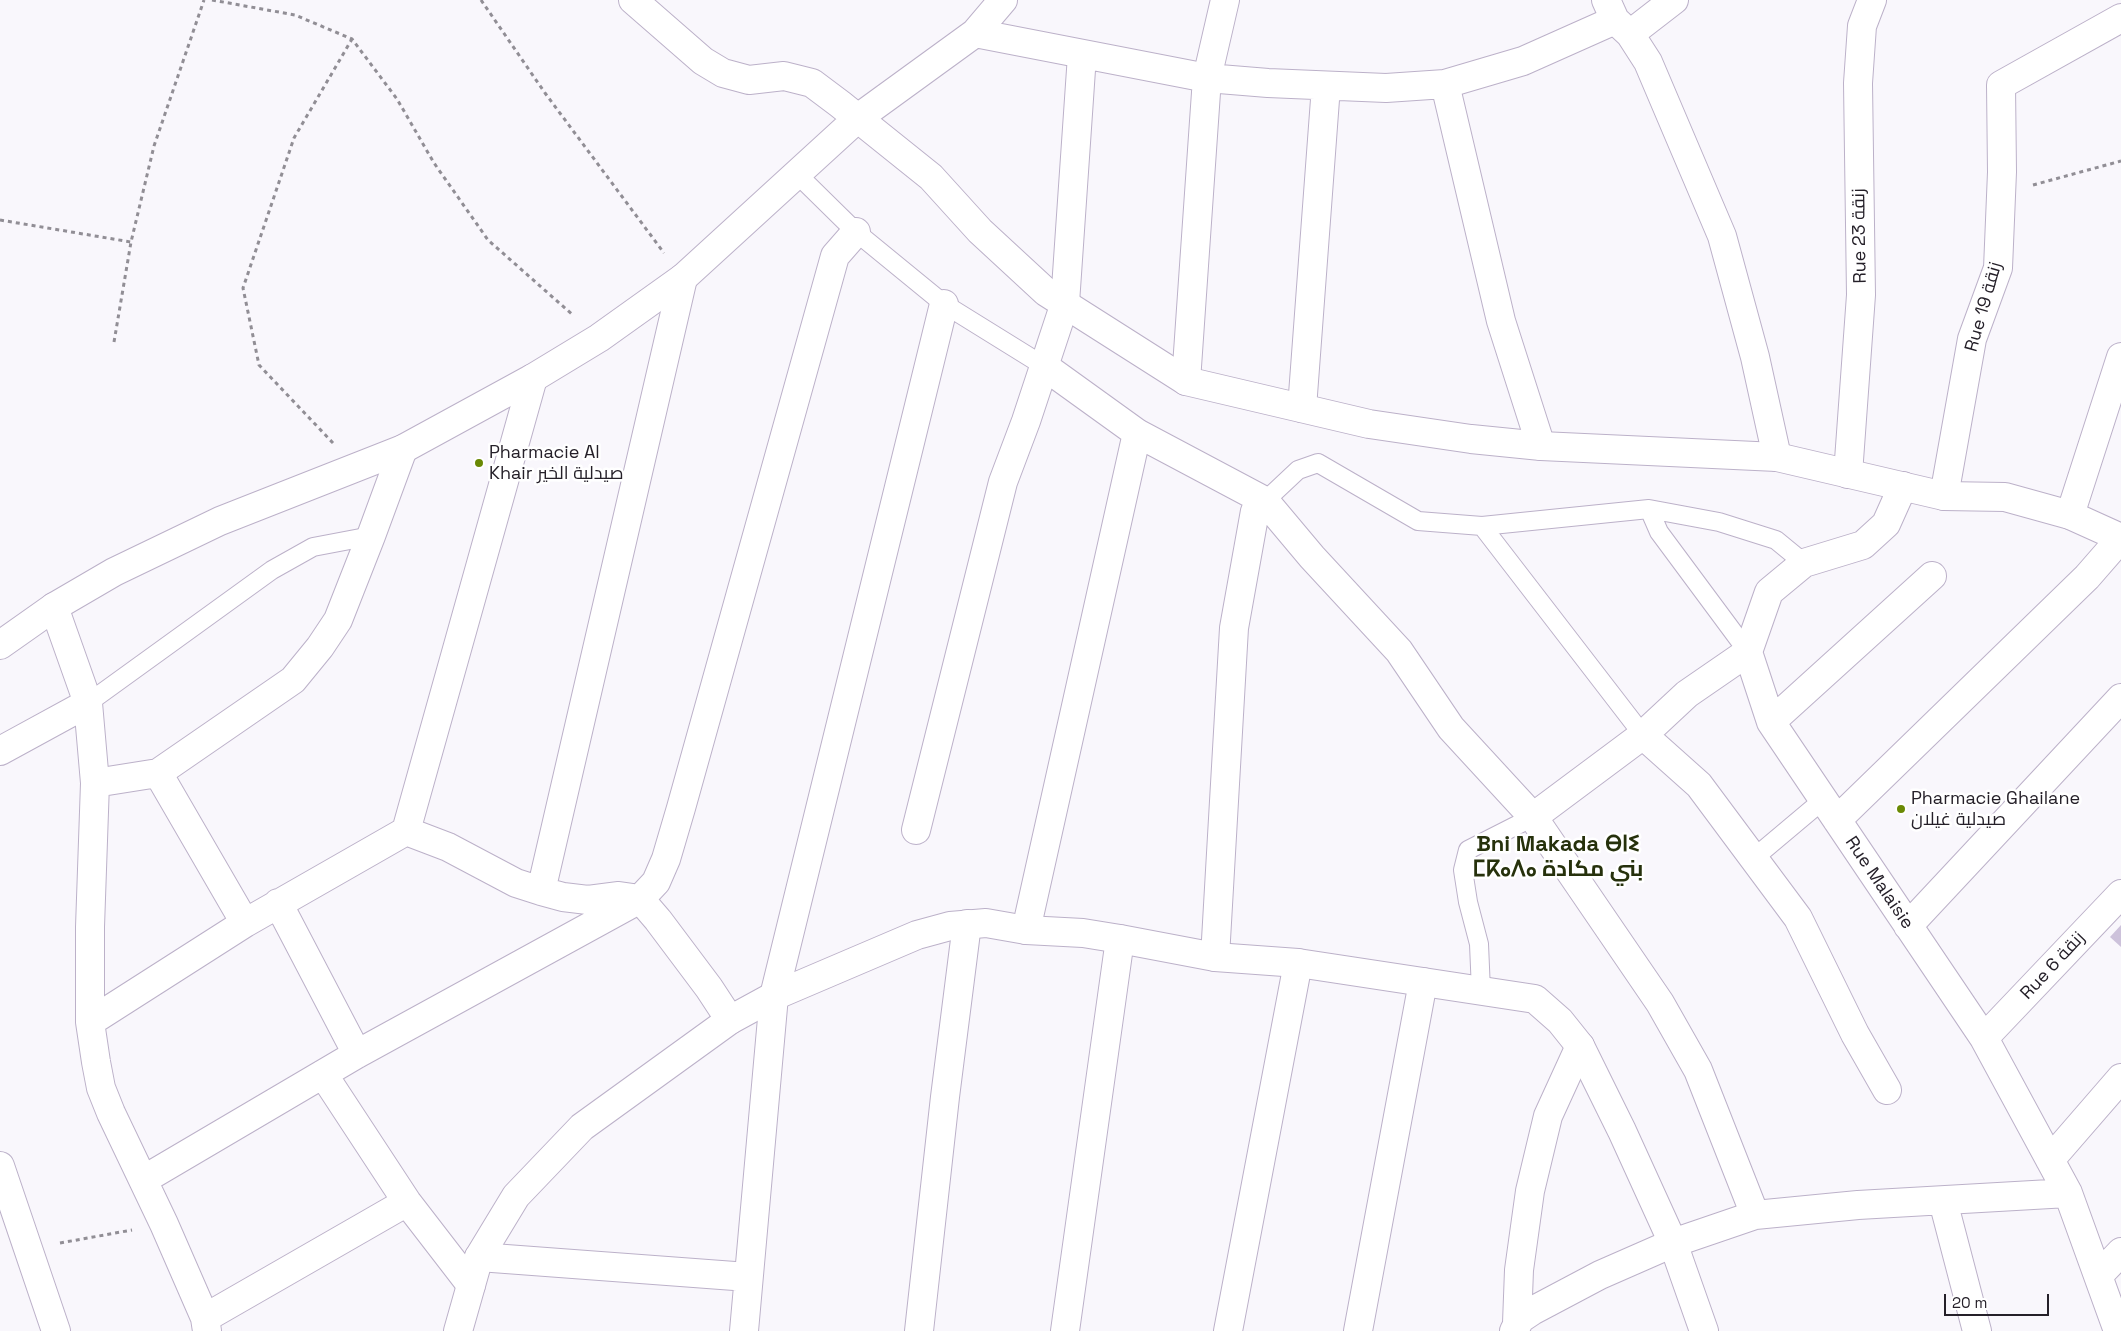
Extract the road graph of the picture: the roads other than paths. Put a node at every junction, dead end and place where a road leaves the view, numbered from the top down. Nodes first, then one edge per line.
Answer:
1 (633, 0) edge
2 (1004, 0) edge
3 (1225, 0) edge
4 (1674, 0) edge
5 (1872, 0) edge
6 (1617, 18) edge
7 (2121, 18) edge
8 (975, 33) junction
9 (1082, 55) junction
10 (1207, 78) junction
11 (1445, 84) junction
12 (1326, 86) junction
13 (858, 118) junction
14 (797, 174) junction
15 (856, 232) junction
16 (683, 278) junction
17 (1065, 303) junction
18 (944, 304) junction
19 (2121, 357) edge
20 (1044, 366) junction
21 (533, 378) junction
22 (1186, 381) junction
23 (1302, 408) junction
24 (1137, 433) junction
25 (1542, 446) junction
26 (403, 449) junction
27 (1777, 457) junction
28 (1848, 474) junction
29 (1903, 486) junction
30 (1944, 496) junction
31 (1265, 501) junction
32 (1649, 509) junction
33 (2070, 516) junction
34 (1482, 526) junction
35 (371, 536) junction
36 (2121, 538) edge
37 (1804, 563) junction
38 (1932, 576) dead end
39 (54, 607) junction
40 (0, 645) edge
41 (1748, 652) junction
42 (2121, 698) edge
43 (88, 703) junction
44 (1771, 722) junction
45 (1643, 735) junction
46 (0, 751) edge
47 (158, 773) junction
48 (95, 783) junction
49 (1830, 810) junction
50 (1533, 816) junction
51 (916, 830) dead end
52 (406, 831) junction
53 (1754, 858) junction
54 (541, 891) junction
55 (2121, 894) edge
56 (640, 899) junction
57 (278, 903) junction
58 (245, 923) junction
59 (967, 924) junction
60 (1908, 926) junction
61 (1026, 930) junction
62 (1120, 939) junction
63 (1215, 957) junction
64 (1298, 964) junction
65 (1423, 982) junction
66 (1481, 991) junction
67 (774, 996) junction
68 (730, 1020) junction
69 (90, 1022) junction
70 (1984, 1038) junction
71 (1580, 1046) junction
72 (357, 1054) junction
73 (323, 1074) junction
74 (2121, 1078) edge
75 (1887, 1090) dead end
76 (2050, 1160) junction
77 (0, 1166) edge
78 (142, 1180) junction
79 (2068, 1193) junction
80 (1943, 1201) junction
81 (407, 1202) junction
82 (1756, 1215) junction
83 (1673, 1243) junction
84 (2121, 1252) edge
85 (479, 1257) junction
86 (2099, 1275) junction
87 (748, 1276) junction
88 (471, 1285) junction
89 (206, 1324) edge
90 (1516, 1327) edge
91 (56, 1331) edge
92 (458, 1331) edge
93 (744, 1331) edge
94 (919, 1331) edge
95 (1065, 1331) edge
96 (1228, 1331) edge
97 (1358, 1331) edge
98 (1704, 1331) edge
99 (1977, 1331) edge
100 (2118, 1331) edge

1 - 13 street
2 - 8 street
3 - 10 street
4 - 6 street
5 - 28 street, Rue 23 زنقة
6 - 11 street
6 - 27 street
7 - 30 street, Rue 19 زنقة
8 - 9 street
8 - 13 street
9 - 10 street
9 - 17 street
10 - 12 street
10 - 22 street
11 - 12 street
11 - 25 street
12 - 23 street
13 - 14 street
13 - 17 street
14 - 15 lane
14 - 16 street
15 - 18 lane
15 - 56 street
16 - 21 street
16 - 54 street
17 - 20 street
17 - 22 street
18 - 20 lane
18 - 67 street
19 - 33 street
20 - 24 street
20 - 51 street
21 - 26 street
21 - 52 street
22 - 23 street
23 - 25 street
24 - 31 street
24 - 61 street
25 - 27 street
26 - 35 street
26 - 39 street
27 - 28 street
28 - 29 street
29 - 30 street
29 - 37 street
30 - 33 street
31 - 34 lane
31 - 50 street
31 - 63 street
32 - 34 lane
32 - 37 lane
32 - 41 lane
33 - 36 street
34 - 45 lane
35 - 43 lane
35 - 47 street
36 - 49 street
37 - 41 street
38 - 44 street
39 - 40 street
39 - 43 street
41 - 44 street, Rue Malaisie
41 - 45 street
42 - 60 street
43 - 46 street
43 - 48 street
44 - 49 street, Rue Malaisie
45 - 50 street
45 - 53 street
47 - 48 street
47 - 58 street
48 - 69 street
49 - 53 lane
49 - 60 street, Rue Malaisie
50 - 66 lane
50 - 82 street
52 - 54 street
52 - 57 street
53 - 75 street
54 - 56 street
55 - 70 street, Rue 6 زنقة
56 - 68 street
56 - 72 street
57 - 58 street
57 - 72 street
58 - 69 street
59 - 61 street
59 - 67 street
59 - 94 street
60 - 70 street, Rue Malaisie
61 - 62 street
62 - 63 street
62 - 95 street
63 - 64 street
64 - 65 street
64 - 96 street
65 - 66 street
65 - 97 street
66 - 71 street
67 - 68 street
67 - 87 street
68 - 85 street
69 - 78 street
70 - 76 street, Rue Malaisie
71 - 83 street
71 - 90 street
72 - 73 street
73 - 78 street
73 - 81 street
74 - 76 street
76 - 79 street, Rue Malaisie
77 - 91 street
78 - 89 street
79 - 80 street
79 - 86 street, Rue Malaisie
80 - 82 street
80 - 99 street
81 - 88 street
81 - 89 street
82 - 83 street
83 - 90 street
83 - 98 street
84 - 86 street
85 - 87 street
85 - 88 street
86 - 100 street, Rue Malaisie
87 - 93 street
88 - 92 street

